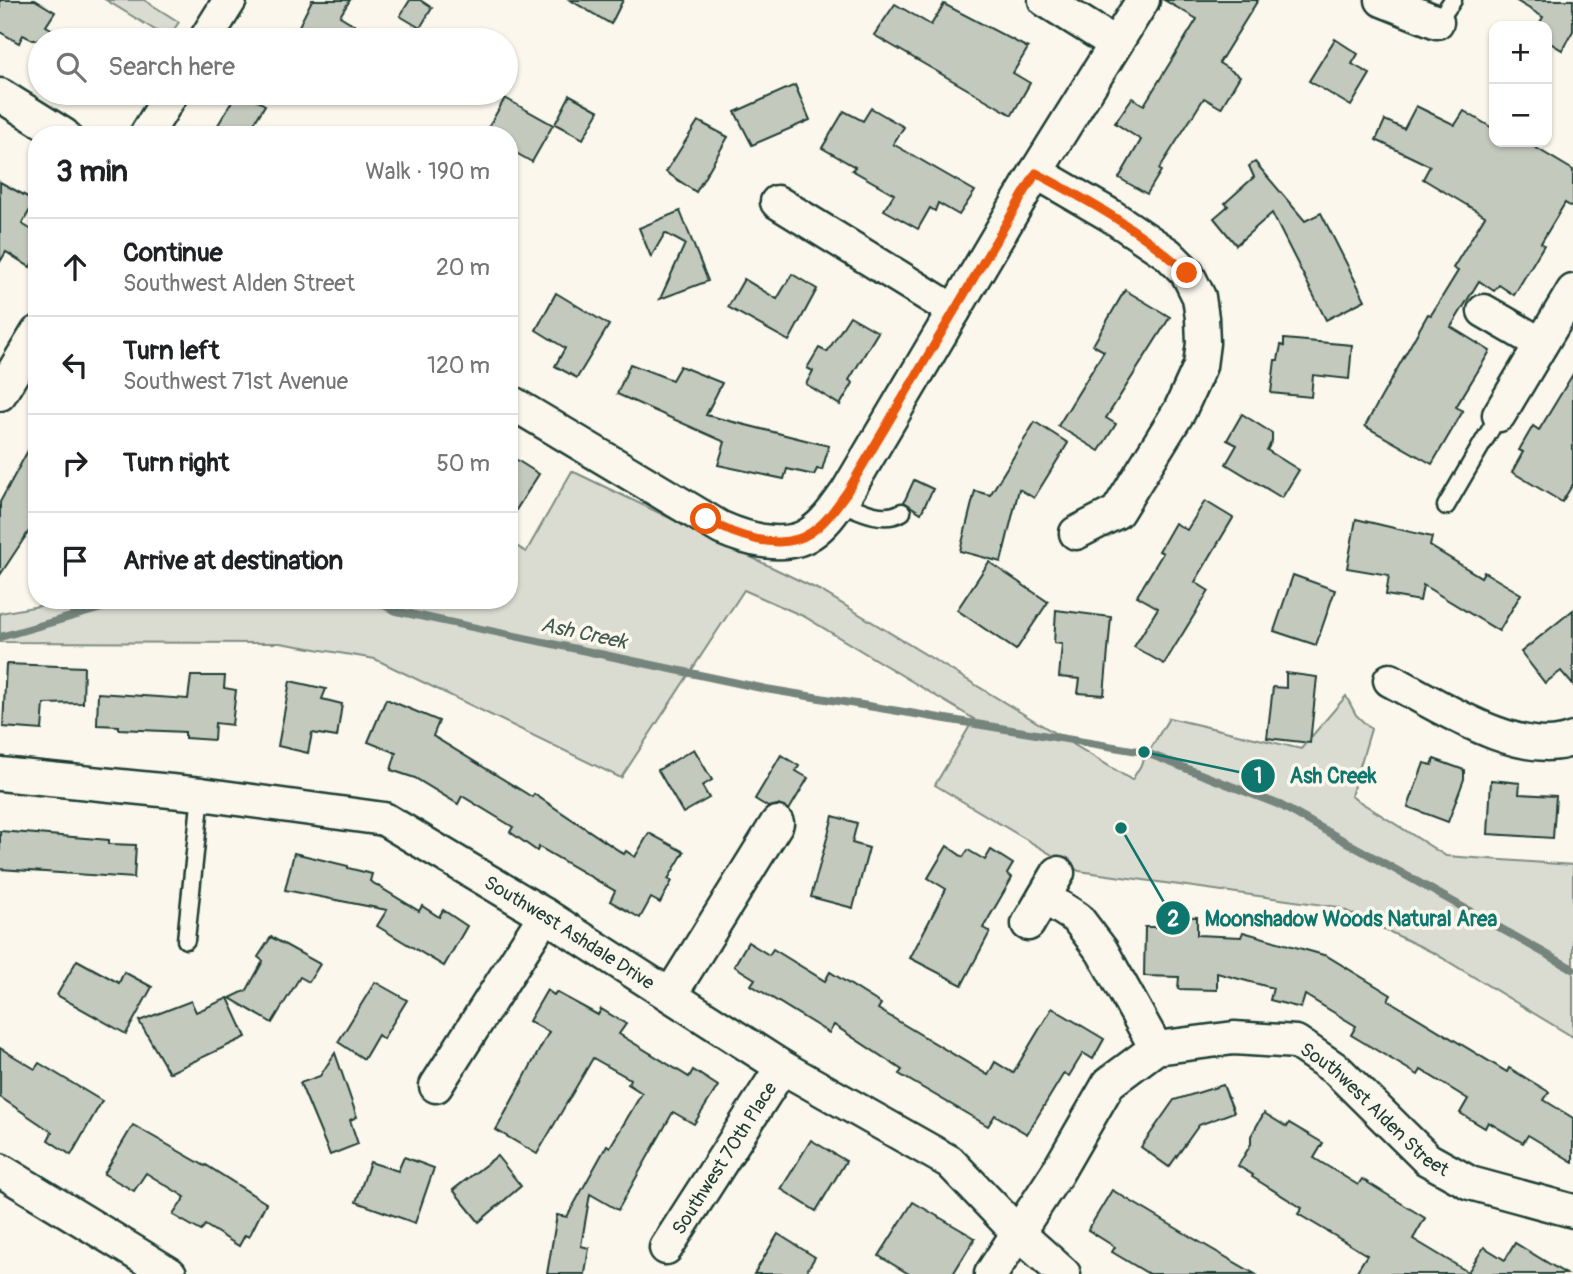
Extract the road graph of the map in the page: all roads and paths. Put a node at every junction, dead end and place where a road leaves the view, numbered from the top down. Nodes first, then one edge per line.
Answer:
1 (230, 0) edge
2 (1045, 0) edge
3 (1143, 0) edge
4 (1382, 0) edge
5 (1445, 11) edge
6 (212, 28) edge
7 (1114, 43) junction
8 (0, 96) edge
9 (165, 105) edge
10 (49, 126) edge
11 (152, 126) edge
12 (1036, 173) junction
13 (777, 202) dead end
14 (1573, 291) edge
15 (1484, 311) dead end
16 (954, 312) junction
17 (1541, 344) junction
18 (28, 348) edge
19 (0, 394) edge
20 (518, 406) edge
21 (1499, 415) joint
22 (840, 502) junction
23 (1446, 506) dead end
24 (902, 512) dead end
25 (1076, 533) dead end
26 (1390, 680) dead end
27 (1573, 739) edge
28 (0, 774) edge
29 (201, 794) junction
30 (777, 823) dead end
31 (545, 915) junction
32 (1028, 924) dead end
33 (186, 940) dead end
34 (671, 994) junction
35 (1156, 1048) junction
36 (782, 1067) junction
37 (436, 1086) dead end
38 (0, 1170) edge
39 (1573, 1211) edge
40 (1017, 1232) junction
41 (666, 1248) dead end
42 (170, 1274) edge
43 (990, 1274) edge
44 (1064, 1274) edge

1 - 6 street
2 - 7 street
3 - 7 street
4 - 5 street
7 - 12 street
8 - 10 street
9 - 11 street
12 - 16 street
12 - 25 street
13 - 16 street
14 - 17 street
15 - 17 street
16 - 22 street
17 - 21 street
18 - 19 street
20 - 22 street
21 - 23 lane
22 - 24 lane
26 - 27 street
28 - 29 street, Southwest Ashdale Drive
29 - 31 street, Southwest Ashdale Drive
29 - 33 lane
30 - 34 street
31 - 34 street, Southwest Ashdale Drive
31 - 37 street
32 - 35 street
34 - 36 street, Southwest Ashdale Drive
35 - 39 street, Southwest Alden Street
35 - 40 street, Southwest Alden Street
36 - 40 street, Southwest Ashdale Drive
36 - 41 street, Southwest 70th Place
38 - 42 street
40 - 43 street, Southwest Alden Street
40 - 44 street, Southwest Ashdale Drive

